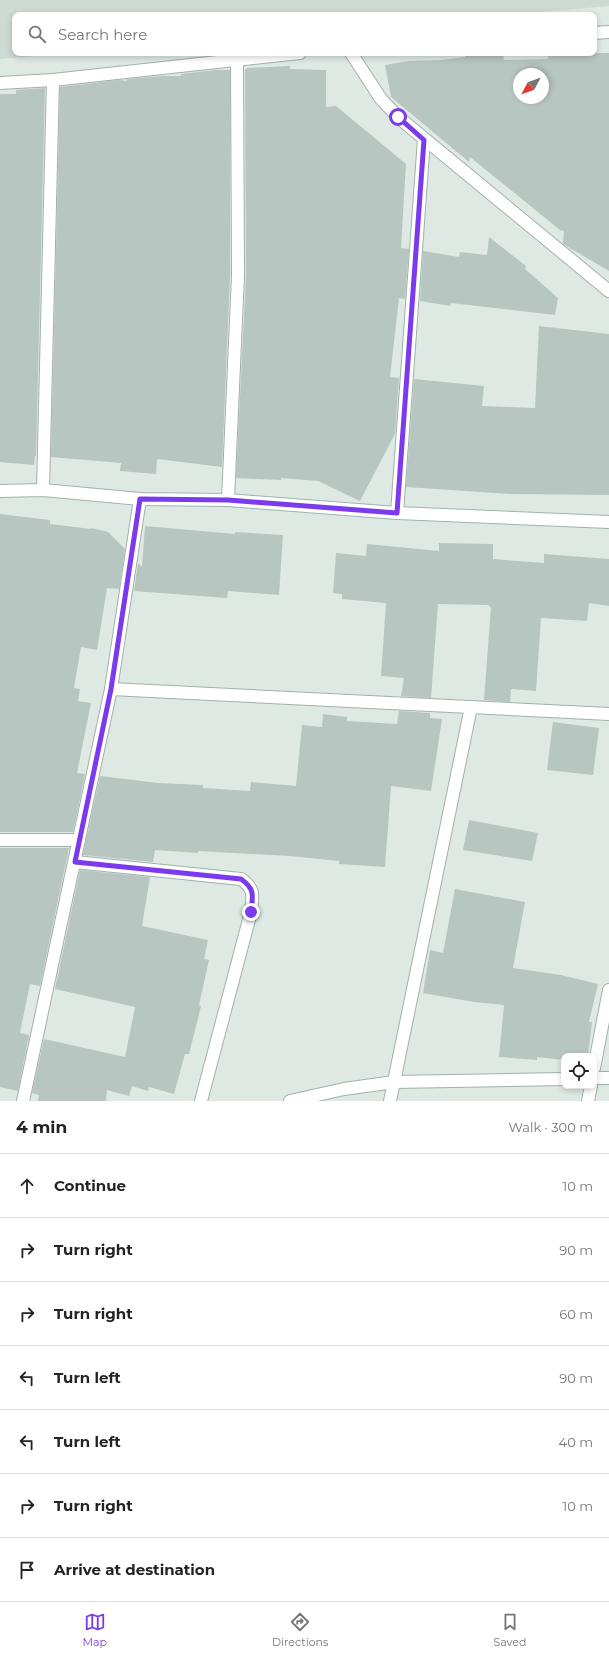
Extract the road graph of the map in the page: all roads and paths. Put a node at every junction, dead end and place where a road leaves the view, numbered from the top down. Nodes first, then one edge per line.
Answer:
1 (597, 32) edge
2 (609, 32) edge
3 (276, 56) edge
4 (353, 56) edge
5 (237, 61) junction
6 (53, 80) junction
7 (0, 83) edge
8 (424, 140) junction
9 (609, 292) edge
10 (43, 490) junction
11 (0, 491) edge
12 (140, 499) junction
13 (228, 500) junction
14 (397, 513) junction
15 (609, 522) edge
16 (111, 689) junction
17 (471, 708) junction
18 (609, 714) edge
19 (0, 840) edge
20 (79, 840) junction
21 (75, 862) junction
22 (609, 990) edge
23 (597, 1053) edge
24 (597, 1078) edge
25 (609, 1078) edge
26 (561, 1079) edge
27 (394, 1082) junction
28 (590, 1089) edge
29 (23, 1101) edge
30 (201, 1101) edge
31 (290, 1101) edge
32 (390, 1101) edge
33 (588, 1101) edge

1 - 2 street
3 - 5 street
4 - 8 street
5 - 6 street
5 - 13 street
6 - 7 street
6 - 10 street
8 - 9 street
8 - 14 street
10 - 11 street
10 - 12 street
12 - 13 street
12 - 16 street
13 - 14 street
14 - 15 street
16 - 17 street
16 - 20 street
17 - 18 street
17 - 27 street
19 - 20 street
20 - 21 street
21 - 29 street
21 - 30 street
22 - 23 street
24 - 25 street
26 - 27 street
27 - 31 street
27 - 32 street
28 - 33 street

